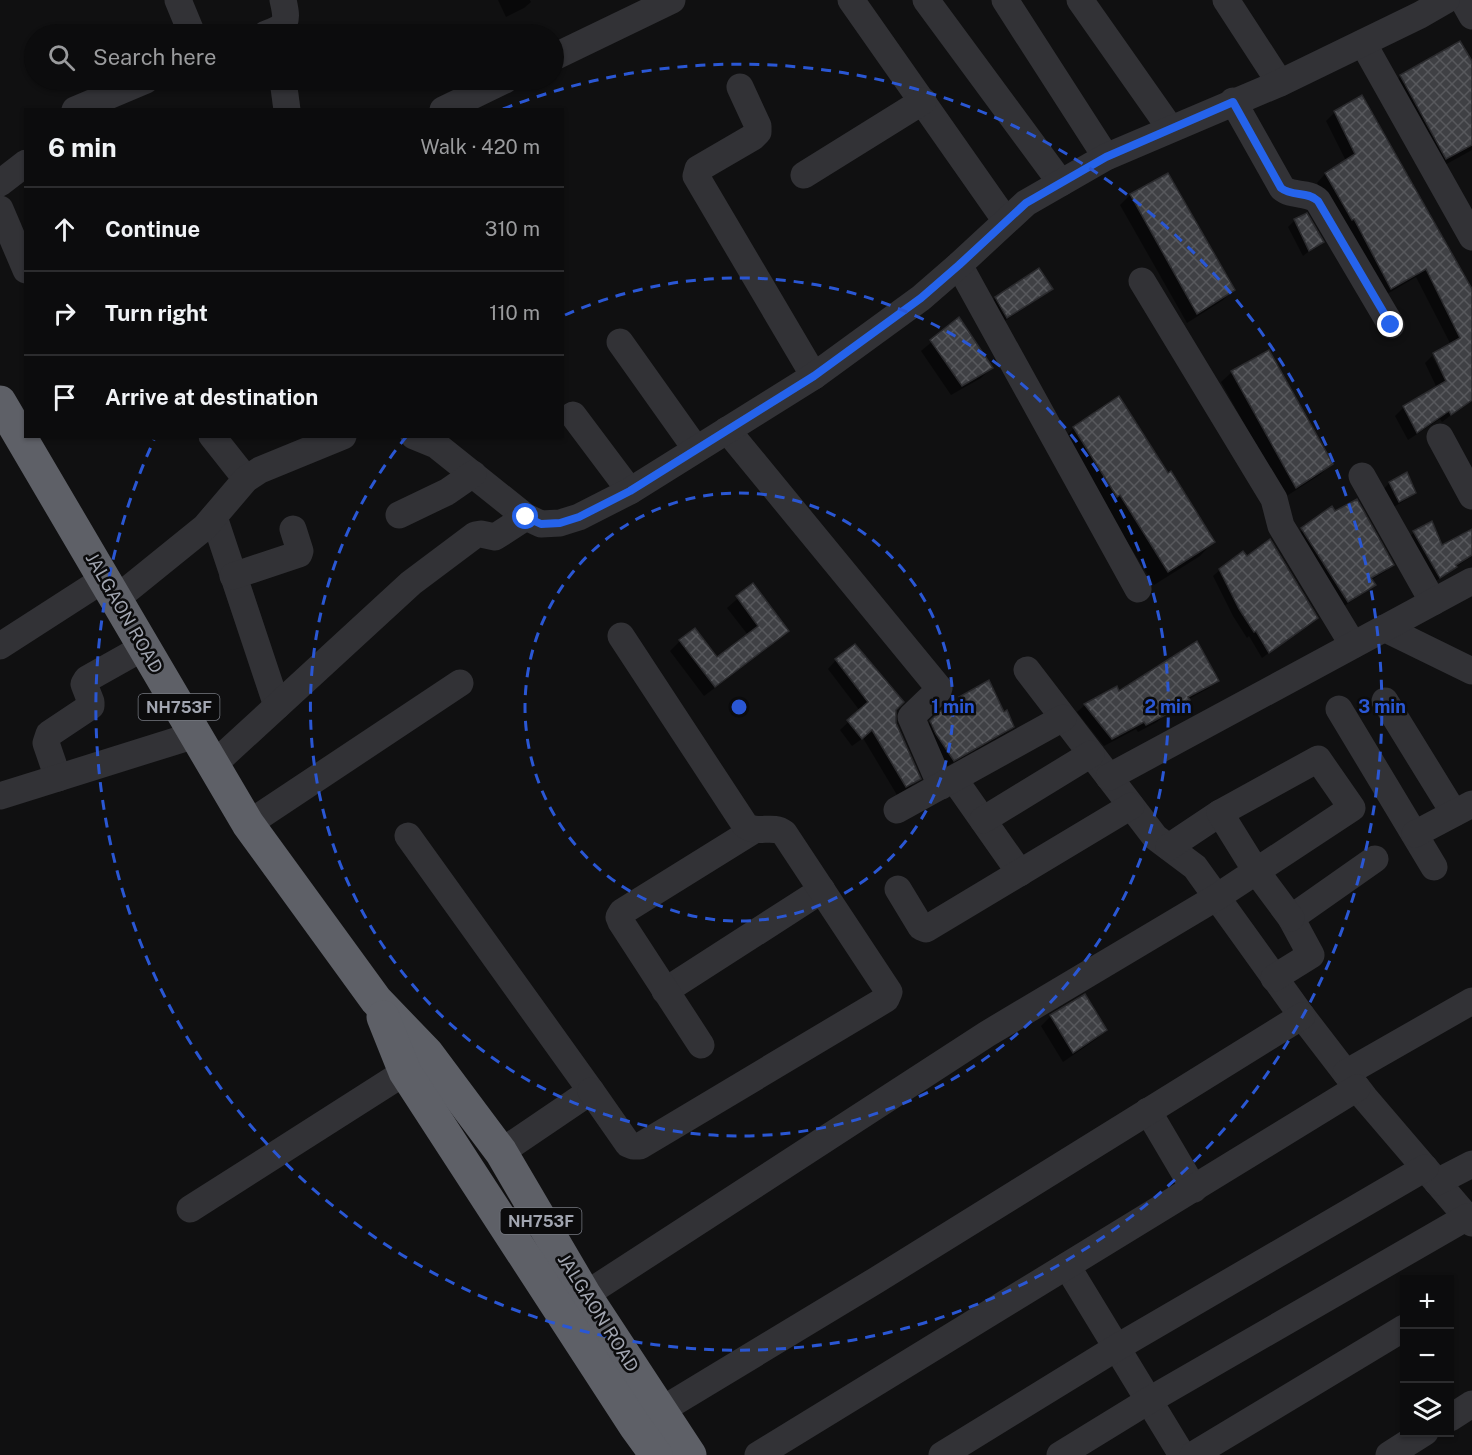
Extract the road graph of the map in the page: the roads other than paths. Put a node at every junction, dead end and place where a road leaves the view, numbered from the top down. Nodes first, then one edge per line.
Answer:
1 (177, 0) edge
2 (283, 0) edge
3 (672, 0) edge
4 (851, 0) edge
5 (926, 0) edge
6 (1005, 0) edge
7 (1226, 0) edge
8 (1446, 0) edge
9 (1463, 0) edge
10 (1090, 4) edge
11 (1472, 16) edge
12 (188, 24) edge
13 (284, 24) edge
14 (1363, 44) junction
15 (564, 52) edge
16 (1280, 83) junction
17 (740, 87) dead end
18 (122, 90) edge
19 (284, 90) edge
20 (485, 90) edge
21 (923, 101) junction
22 (1233, 102) junction
23 (80, 108) edge
24 (287, 108) edge
25 (446, 108) edge
26 (1170, 128) junction
27 (1106, 157) junction
28 (24, 165) edge
29 (804, 176) dead end
30 (0, 183) edge
31 (1061, 183) junction
32 (0, 209) edge
33 (1006, 221) junction
34 (1472, 237) edge
35 (24, 265) edge
36 (959, 265) junction
37 (1142, 281) dead end
38 (1391, 325) dead end
39 (620, 342) dead end
40 (814, 376) junction
41 (0, 402) edge
42 (573, 415) dead end
43 (727, 430) junction
44 (1440, 437) dead end
45 (214, 438) edge
46 (338, 438) edge
47 (432, 439) edge
48 (696, 449) junction
49 (473, 474) junction
50 (1362, 476) dead end
51 (246, 479) junction
52 (630, 491) junction
53 (1472, 496) edge
54 (399, 515) dead end
55 (214, 516) junction
56 (526, 517) junction
57 (293, 529) dead end
58 (233, 576) junction
59 (1472, 581) edge
60 (110, 589) junction
61 (1138, 589) dead end
62 (1433, 602) junction
63 (1384, 628) junction
64 (621, 636) dead end
65 (1353, 645) junction
66 (0, 646) edge
67 (144, 647) junction
68 (1027, 670) dead end
69 (1468, 674) edge
70 (460, 683) dead end
71 (1385, 701) dead end
72 (277, 706) junction
73 (1339, 709) dead end
74 (1063, 718) junction
75 (195, 735) junction
76 (1091, 754) junction
77 (213, 765) junction
78 (1109, 777) junction
79 (58, 778) junction
80 (947, 782) junction
81 (0, 796) edge
82 (1131, 806) junction
83 (1463, 809) edge
84 (897, 810) dead end
85 (1220, 813) junction
86 (983, 820) junction
87 (248, 824) junction
88 (754, 830) junction
89 (1414, 834) junction
90 (408, 836) dead end
91 (1169, 848) junction
92 (1375, 859) dead end
93 (1434, 867) dead end
94 (1256, 871) junction
95 (1020, 873) junction
96 (898, 889) dead end
97 (822, 890) junction
98 (1217, 897) junction
99 (1291, 918) junction
100 (1274, 978) junction
101 (665, 991) junction
102 (376, 1000) junction
103 (1472, 1001) edge
104 (1302, 1016) junction
105 (701, 1045) dead end
106 (405, 1072) junction
107 (1352, 1080) junction
108 (591, 1091) junction
109 (1148, 1111) junction
110 (501, 1152) junction
111 (1472, 1164) edge
112 (1431, 1175) junction
113 (1194, 1189) junction
114 (190, 1209) dead end
115 (1469, 1220) edge
116 (1067, 1266) junction
117 (585, 1295) junction
118 (1402, 1329) edge
119 (1116, 1348) junction
120 (1148, 1401) junction
121 (1472, 1404) edge
122 (660, 1411) junction
123 (1454, 1415) edge
124 (1417, 1437) edge
125 (656, 1455) edge
126 (690, 1455) edge
127 (758, 1455) edge
128 (942, 1455) edge
129 (1060, 1455) edge
130 (1182, 1455) edge
131 (1193, 1455) edge
132 (1389, 1455) edge

1 - 12 street
2 - 13 street
3 - 15 street
4 - 21 street
5 - 31 street
6 - 27 street
7 - 16 street
8 - 14 street
9 - 11 street
10 - 26 street
14 - 16 street
14 - 34 street
16 - 22 street
17 - 40 street
18 - 23 street
19 - 24 street
20 - 25 street
21 - 29 street
21 - 33 street
22 - 26 street
22 - 38 street
26 - 27 street
27 - 31 street
28 - 30 street
31 - 33 street
32 - 35 street
33 - 36 street
36 - 40 street
36 - 61 street
37 - 65 street
39 - 48 street
40 - 43 street
41 - 60 highway, JALGAON ROAD / NH753F
42 - 52 street
43 - 48 street
43 - 80 street
44 - 53 street
45 - 51 street
46 - 51 street
47 - 49 street
48 - 52 street
49 - 54 street
49 - 56 street
50 - 62 street
51 - 55 street
52 - 56 street
55 - 58 street
55 - 60 street
56 - 72 street
57 - 58 street
58 - 72 street
59 - 62 street
60 - 66 street
60 - 67 highway, JALGAON ROAD / NH753F
62 - 63 street
63 - 65 street
63 - 69 street
64 - 88 street
65 - 78 street
67 - 75 highway, JALGAON ROAD / NH753F
67 - 79 street
68 - 74 street
70 - 87 street
71 - 83 street
72 - 77 street
73 - 89 street
74 - 76 street
74 - 80 street
75 - 77 highway, JALGAON ROAD / NH753F
75 - 79 street
76 - 78 street
76 - 86 street
77 - 87 highway, JALGAON ROAD / NH753F
78 - 82 street
79 - 81 street
80 - 84 street
80 - 86 street
82 - 91 street
82 - 95 street
83 - 89 street
85 - 91 street
85 - 94 street
85 - 94 street
86 - 95 street
87 - 102 highway, JALGAON ROAD / NH753F
88 - 97 street
88 - 101 street
89 - 93 street
90 - 108 street
91 - 98 street
92 - 99 street
94 - 98 street
94 - 99 street
95 - 96 street
97 - 101 street
97 - 108 street
98 - 100 street
98 - 117 street
99 - 100 street
100 - 104 street
101 - 105 street
102 - 106 highway, JALGAON ROAD / NH753F
102 - 110 highway, JALGAON ROAD / NH753F
103 - 107 street
104 - 107 street
104 - 109 street
106 - 114 street
106 - 125 highway, JALGAON ROAD / NH753F
107 - 112 street
107 - 113 street
108 - 110 street
109 - 113 street
109 - 122 street
110 - 117 highway, JALGAON ROAD / NH753F
111 - 112 street
112 - 115 street
112 - 119 street
113 - 116 street
115 - 120 street
116 - 119 street
116 - 127 street
117 - 122 highway, JALGAON ROAD / NH753F
118 - 131 street
119 - 120 street
119 - 128 street
120 - 129 street
120 - 130 street
121 - 123 street
122 - 126 highway, JALGAON ROAD / NH753F
124 - 132 street

